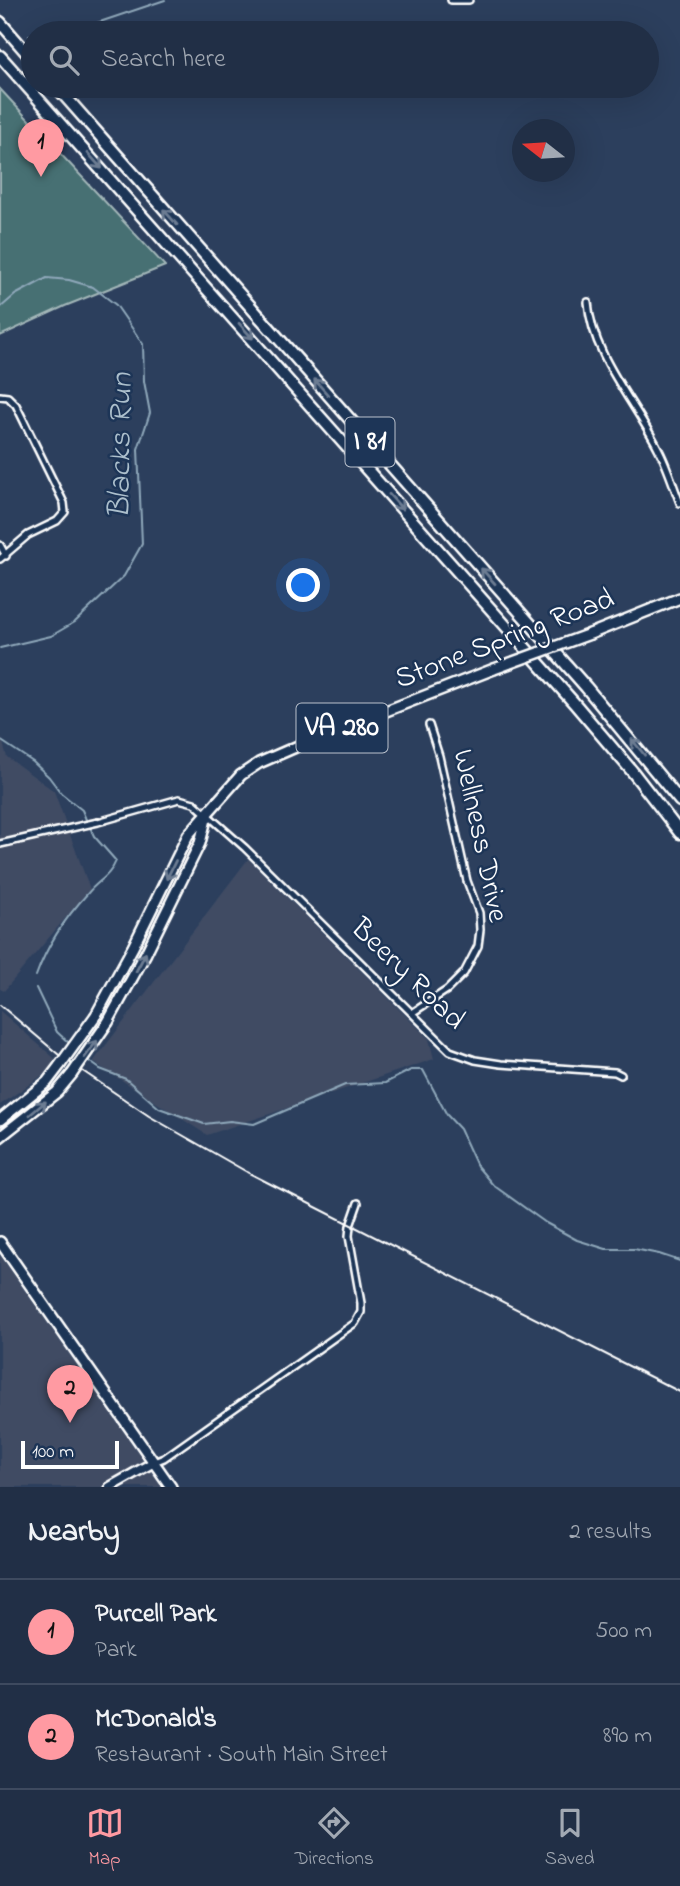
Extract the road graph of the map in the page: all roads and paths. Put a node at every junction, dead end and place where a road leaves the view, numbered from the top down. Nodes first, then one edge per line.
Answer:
1 (451, 0) edge
2 (469, 0) edge
3 (0, 22) edge
4 (21, 46) edge
5 (0, 56) edge
6 (21, 80) edge
7 (37, 98) edge
8 (67, 98) edge
9 (588, 302) dead end
10 (0, 396) edge
11 (680, 503) edge
12 (0, 545) edge
13 (3, 558) edge
14 (680, 598) edge
15 (429, 725) dead end
16 (680, 801) edge
17 (208, 813) junction
18 (680, 833) edge
19 (0, 844) edge
20 (412, 1013) junction
21 (621, 1075) dead end
22 (0, 1120) edge
23 (0, 1137) edge
24 (358, 1203) dead end
25 (0, 1242) edge
26 (154, 1462) junction
27 (110, 1487) edge
28 (171, 1487) edge

1 - 2 street
3 - 4 highway
5 -> 6 highway, I 81
7 -> 18 highway, I 81
16 -> 8 highway, I 81
9 - 11 street
10 - 13 street
12 - 13 street
14 - 17 main road, Stone Spring Road / VA 280, bridge
15 - 20 street, Wellness Drive
17 - 19 street
17 - 20 street, Beery Road
17 -> 22 main road, Stone Spring Road / VA 280, bridge
23 -> 17 main road, Stone Spring Road / VA 280, bridge
20 - 21 street, Beery Road
24 - 26 street
25 - 26 main road
26 - 27 main road
26 - 28 main road

